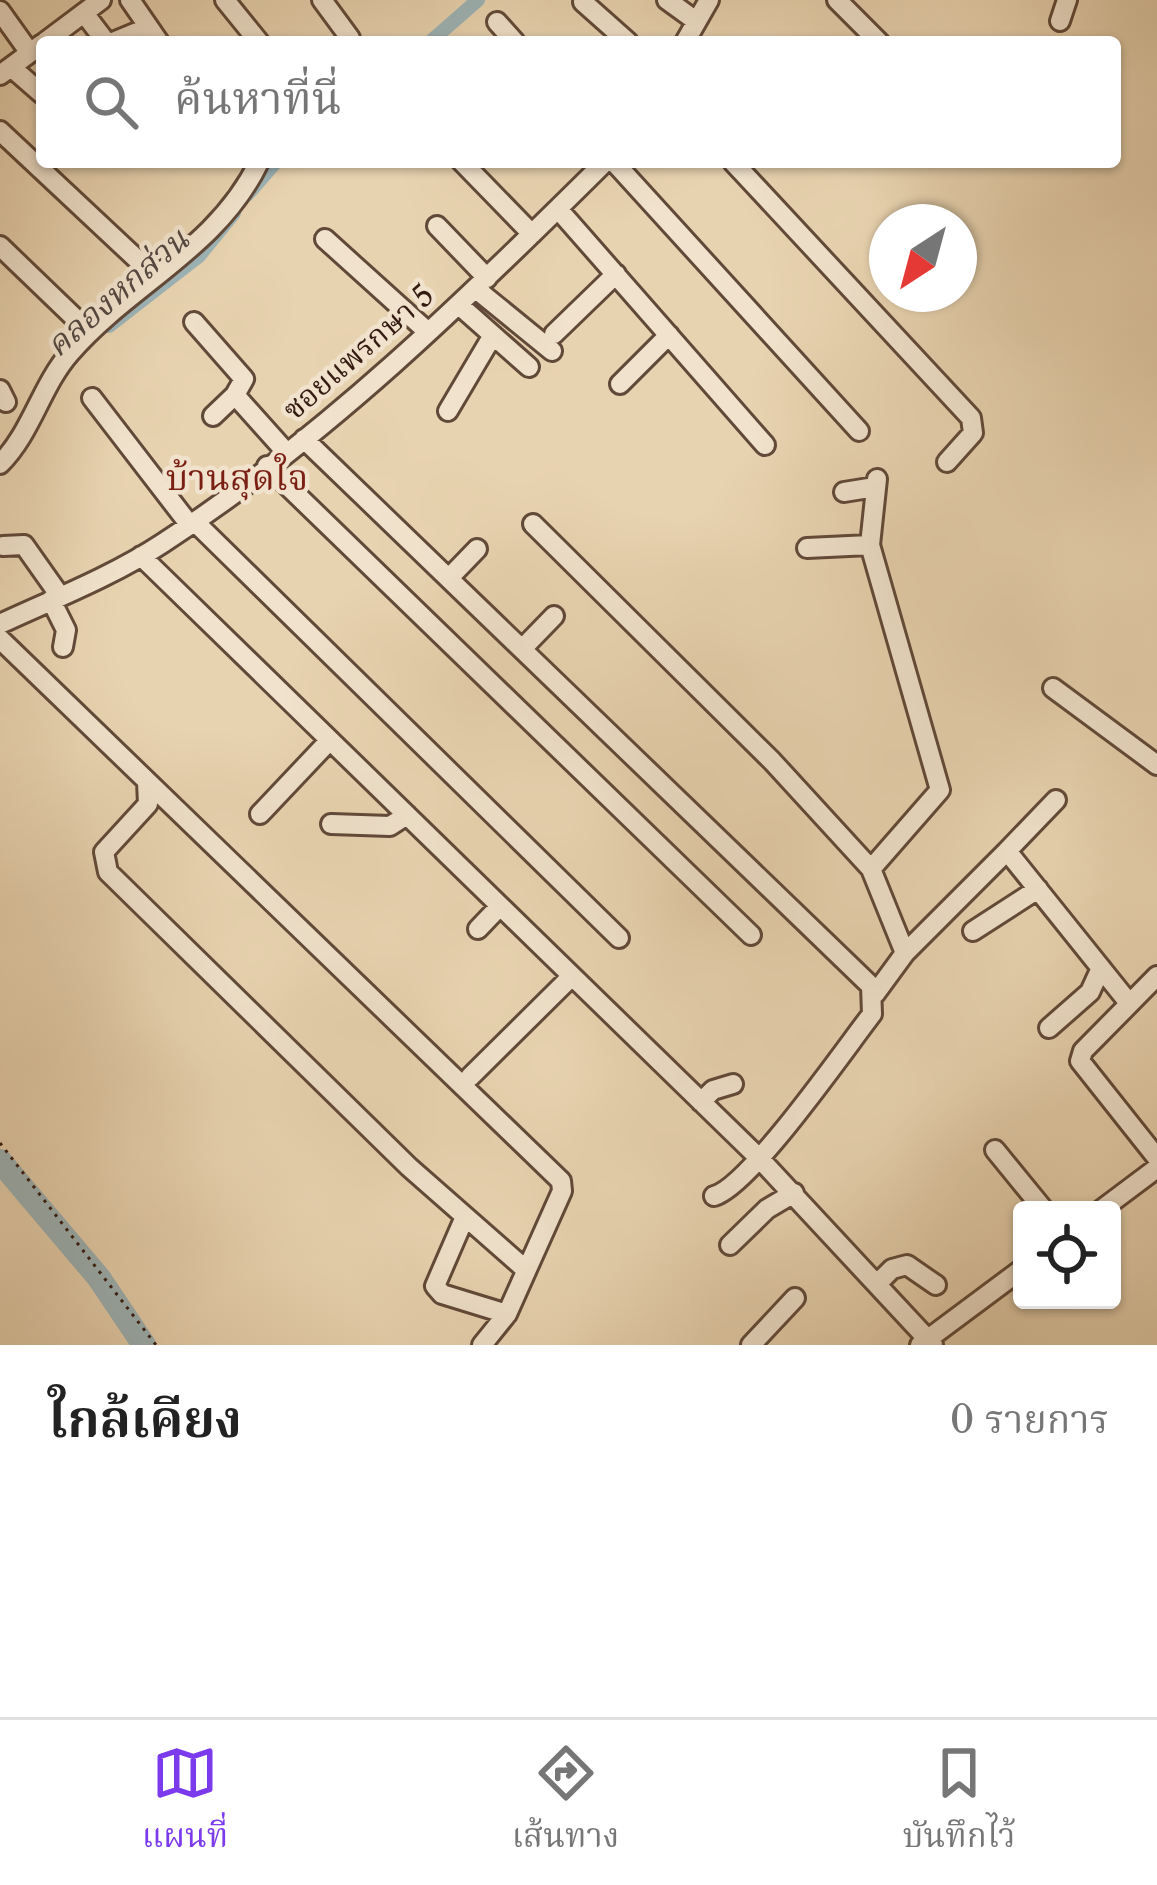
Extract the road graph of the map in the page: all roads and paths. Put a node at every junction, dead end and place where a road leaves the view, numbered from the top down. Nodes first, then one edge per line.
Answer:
1 (101, 0) edge
2 (130, 0) edge
3 (225, 0) edge
4 (322, 0) edge
5 (667, 0) edge
6 (709, 0) edge
7 (837, 0) edge
8 (1067, 0) edge
9 (583, 2) edge
10 (0, 11) edge
11 (84, 13) junction
12 (1060, 20) dead end
13 (695, 21) junction
14 (497, 22) dead end
15 (136, 32) dead end
16 (53, 36) edge
17 (105, 36) edge
18 (126, 36) edge
19 (155, 36) edge
20 (254, 36) edge
21 (349, 36) edge
22 (510, 36) edge
23 (621, 36) edge
24 (688, 36) edge
25 (873, 36) edge
26 (36, 43) edge
27 (36, 48) edge
28 (6, 71) edge
29 (36, 90) edge
30 (0, 131) edge
31 (36, 165) edge
32 (40, 168) edge
33 (255, 168) edge
34 (468, 168) edge
35 (577, 168) edge
36 (602, 168) edge
37 (615, 168) edge
38 (739, 168) edge
39 (587, 180) junction
40 (558, 209) junction
41 (437, 226) dead end
42 (532, 234) junction
43 (325, 239) dead end
44 (0, 247) edge
45 (142, 264) dead end
46 (616, 274) junction
47 (482, 283) junction
48 (459, 305) junction
49 (194, 322) dead end
50 (80, 323) dead end
51 (428, 332) junction
52 (493, 335) junction
53 (669, 335) junction
54 (529, 367) dead end
55 (620, 384) dead end
56 (235, 395) junction
57 (92, 398) dead end
58 (448, 411) dead end
59 (213, 416) dead end
60 (859, 431) dead end
61 (304, 439) junction
62 (765, 445) dead end
63 (286, 452) junction
64 (946, 462) dead end
65 (0, 464) edge
66 (267, 466) junction
67 (844, 492) dead end
68 (191, 522) junction
69 (533, 524) dead end
70 (3, 546) dead end
71 (856, 546) junction
72 (807, 548) dead end
73 (476, 549) dead end
74 (141, 556) junction
75 (449, 578) junction
76 (55, 598) junction
77 (554, 616) dead end
78 (0, 624) edge
79 (2, 646) edge
80 (63, 647) dead end
81 (522, 649) junction
82 (1053, 688) dead end
83 (330, 740) junction
84 (1157, 765) edge
85 (147, 782) junction
86 (1056, 800) dead end
87 (260, 814) dead end
88 (407, 815) junction
89 (331, 824) dead end
90 (1007, 851) junction
91 (871, 869) junction
92 (1038, 889) junction
93 (500, 906) junction
94 (478, 929) dead end
95 (974, 931) dead end
96 (751, 935) dead end
97 (619, 938) dead end
98 (904, 953) junction
99 (1101, 968) junction
100 (572, 976) junction
101 (1157, 976) edge
102 (875, 994) junction
103 (1129, 1003) junction
104 (1048, 1028) dead end
105 (470, 1077) dead end
106 (733, 1084) dead end
107 (701, 1102) junction
108 (1150, 1135) edge
109 (0, 1143) edge
110 (995, 1150) dead end
111 (758, 1158) junction
112 (1157, 1158) edge
113 (1157, 1168) edge
114 (794, 1193) junction
115 (714, 1196) dead end
116 (1037, 1201) edge
117 (1113, 1201) edge
118 (464, 1219) junction
119 (730, 1245) dead end
120 (525, 1269) junction
121 (1013, 1276) edge
122 (879, 1282) junction
123 (936, 1285) dead end
124 (795, 1298) dead end
125 (507, 1314) junction
126 (927, 1343) edge
127 (156, 1345) edge
128 (482, 1345) edge
129 (751, 1345) edge

1 - 11 street
2 - 19 street
3 - 20 street
4 - 21 street
5 - 13 street
6 - 13 street
7 - 25 street
8 - 12 street
9 - 23 street
10 - 26 street
11 - 16 street
11 - 17 street
13 - 24 street
14 - 22 street
15 - 18 street
27 - 28 street
28 - 29 street
30 - 31 street
32 - 45 street
33 - 65 street
34 - 42 street
35 - 39 street
36 - 39 street, ซอยแพรกษา 5
37 - 60 street
38 - 64 street
39 - 40 street, ซอยแพรกษา 5
40 - 42 street, ซอยแพรกษา 5
40 - 46 street
41 - 47 street
42 - 47 street, ซอยแพรกษา 5
43 - 51 street
44 - 50 street
46 - 47 street
46 - 53 street
47 - 48 street, ซอยแพรกษา 5
48 - 51 street, ซอยแพรกษา 5
48 - 52 street
49 - 56 street
51 - 61 street, ซอยแพรกษา 5
52 - 54 street
52 - 58 street
53 - 55 street
53 - 62 street
56 - 59 street
56 - 63 street
57 - 68 street
61 - 63 street, ซอยแพรกษา 5
61 - 75 street
63 - 66 street, ซอยแพรกษา 5
66 - 68 street, ซอยแพรกษา 5
66 - 96 street
67 - 71 street
68 - 74 street, ซอยแพรกษา 5
68 - 97 street
69 - 91 street
70 - 76 street
71 - 72 street
71 - 91 street
73 - 75 street
74 - 76 street, ซอยแพรกษา 5
74 - 83 street
75 - 81 street
76 - 78 street, ซอยแพรกษา 5
76 - 80 street
77 - 81 street
79 - 85 street
81 - 102 street
82 - 84 street
83 - 87 street
83 - 88 street
85 - 118 street
85 - 120 street
86 - 90 street
88 - 89 street
88 - 93 street
90 - 92 street
90 - 98 street
91 - 98 street
92 - 95 street
92 - 99 street
93 - 94 street
93 - 100 street
98 - 102 street
99 - 103 street
99 - 104 street
100 - 105 street
100 - 107 street
101 - 103 street
102 - 111 street
103 - 108 street
106 - 107 street
107 - 111 street
108 - 112 street
109 - 127 path
110 - 116 street
111 - 114 street
111 - 115 street
113 - 117 street
114 - 119 street
114 - 122 street
118 - 120 street
118 - 125 street
120 - 125 street
121 - 126 street
122 - 123 street
122 - 126 street
124 - 129 street
125 - 128 street

